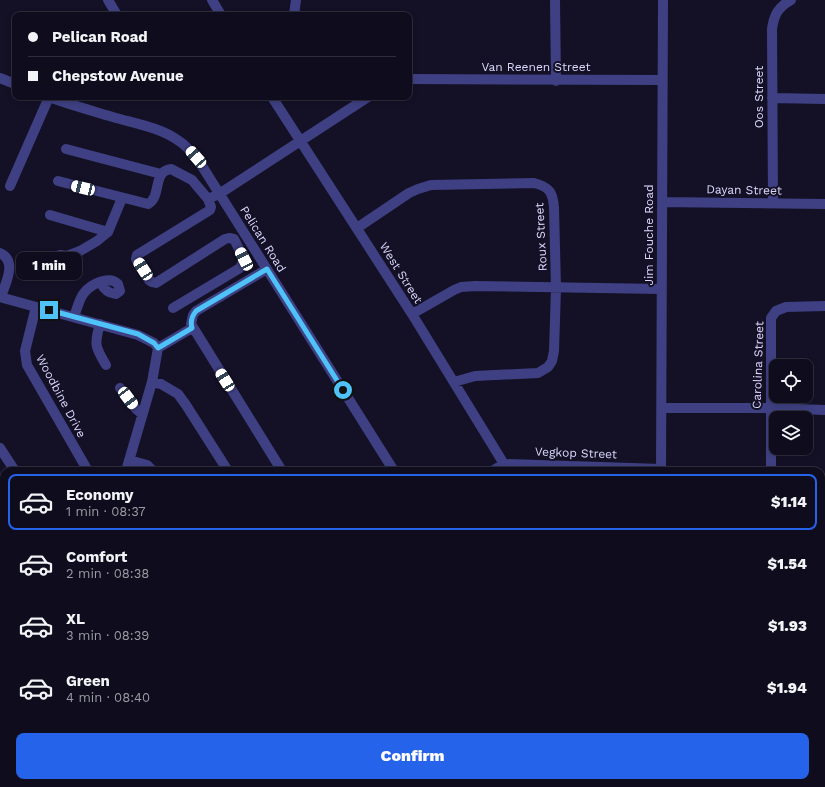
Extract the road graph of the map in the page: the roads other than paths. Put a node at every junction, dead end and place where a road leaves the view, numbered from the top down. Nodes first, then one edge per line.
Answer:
1 (212, 0) edge
2 (296, 0) edge
3 (555, 0) edge
4 (663, 0) edge
5 (791, 0) edge
6 (219, 12) edge
7 (294, 12) edge
8 (0, 78) edge
9 (412, 79) edge
10 (662, 80) junction
11 (556, 81) junction
12 (12, 83) edge
13 (772, 98) junction
14 (825, 99) edge
15 (48, 100) edge
16 (62, 100) edge
17 (274, 100) edge
18 (363, 100) edge
19 (300, 141) junction
20 (66, 149) dead end
21 (161, 174) junction
22 (58, 181) dead end
23 (10, 186) dead end
24 (219, 194) junction
25 (122, 198) junction
26 (208, 199) junction
27 (662, 202) junction
28 (773, 203) junction
29 (825, 204) edge
30 (50, 215) dead end
31 (357, 228) junction
32 (108, 232) junction
33 (0, 253) edge
34 (60, 255) dead end
35 (267, 269) junction
36 (101, 283) dead end
37 (556, 288) junction
38 (661, 289) junction
39 (0, 297) edge
40 (825, 306) edge
41 (36, 307) junction
42 (173, 308) dead end
43 (412, 314) junction
44 (74, 317) junction
45 (100, 324) junction
46 (192, 328) junction
47 (158, 348) junction
48 (106, 365) dead end
49 (152, 382) junction
50 (454, 382) junction
51 (120, 388) dead end
52 (662, 408) junction
53 (770, 408) junction
54 (825, 410) edge
55 (142, 414) junction
56 (0, 448) edge
57 (129, 460) junction
58 (504, 464) junction
59 (12, 467) edge
60 (86, 467) edge
61 (127, 467) edge
62 (149, 467) edge
63 (225, 467) edge
64 (279, 467) edge
65 (391, 467) edge
66 (499, 467) edge
67 (533, 467) edge
68 (661, 467) edge
69 (771, 467) edge

1 - 6 street
2 - 7 street
3 - 11 street
4 - 10 street, Jim Fouche Road
5 - 13 street, Oos Street
8 - 12 street
9 - 11 street, Van Reenen Street
10 - 11 street, Van Reenen Street
10 - 27 street, Jim Fouche Road
13 - 14 street
13 - 28 street, Oos Street
15 - 23 street
16 - 24 street, Pelican Road
17 - 19 street, West Street
18 - 19 street
19 - 24 street
19 - 31 street, West Street
20 - 21 street
21 - 25 street
21 - 26 street
22 - 25 street
24 - 26 street
24 - 35 street, Pelican Road
25 - 32 street
26 - 42 street
27 - 28 street, Dayan Street
27 - 38 street, Jim Fouche Road
28 - 29 street, Dayan Street
30 - 32 street
31 - 37 street, Roux Street
31 - 43 street, West Street
32 - 34 street
33 - 39 street
35 - 46 street
35 - 65 street, Pelican Road
36 - 44 street
37 - 38 street
37 - 43 street
37 - 50 street, Roux Street
38 - 52 street, Jim Fouche Road
39 - 41 street
40 - 53 street, Carolina Street
41 - 44 street
41 - 60 street, Woodbine Drive
43 - 50 street, West Street
44 - 45 street
45 - 47 street
45 - 48 street
46 - 47 street
46 - 64 street
47 - 49 street
49 - 55 street
49 - 63 street
50 - 58 street, West Street
51 - 55 street
52 - 53 street
52 - 68 street, Jim Fouche Road
53 - 54 street
53 - 69 street, Carolina Street
55 - 57 street
56 - 59 street
57 - 61 street
57 - 62 street
58 - 66 street
58 - 67 street, Vegkop Street

